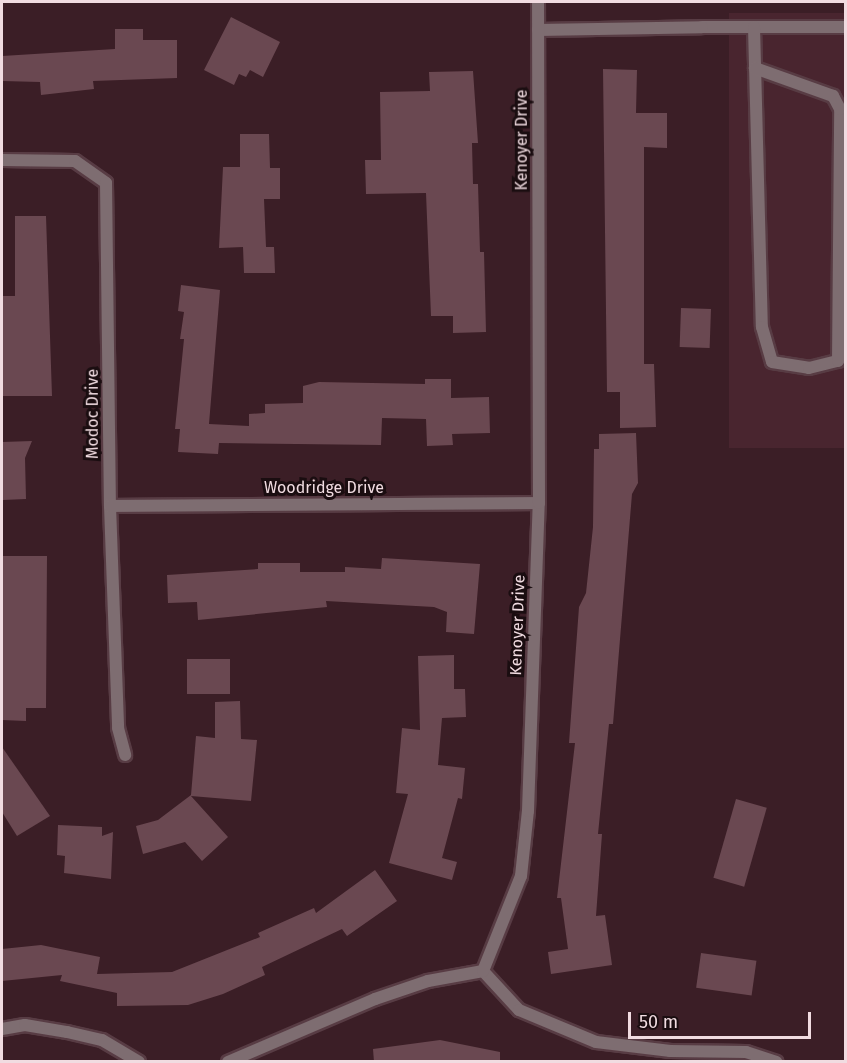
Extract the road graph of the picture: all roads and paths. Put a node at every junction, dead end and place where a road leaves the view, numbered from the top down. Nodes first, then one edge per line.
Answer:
1 (538, 2) edge
2 (754, 27) junction
3 (846, 27) edge
4 (538, 30) junction
5 (755, 68) junction
6 (2, 160) edge
7 (539, 503) junction
8 (110, 506) junction
9 (125, 755) dead end
10 (483, 971) junction
11 (2, 1029) edge
12 (139, 1062) edge
13 (228, 1062) edge
14 (776, 1062) edge

1 - 4 street, Kenoyer Drive
2 - 3 street
2 - 4 street
2 - 5 street
4 - 7 street, Kenoyer Drive
5 - 5 street
6 - 8 street, Modoc Drive
7 - 8 street, Woodridge Drive
7 - 10 street, Kenoyer Drive
8 - 9 street, Modoc Drive
10 - 13 street
10 - 14 street
11 - 12 street

